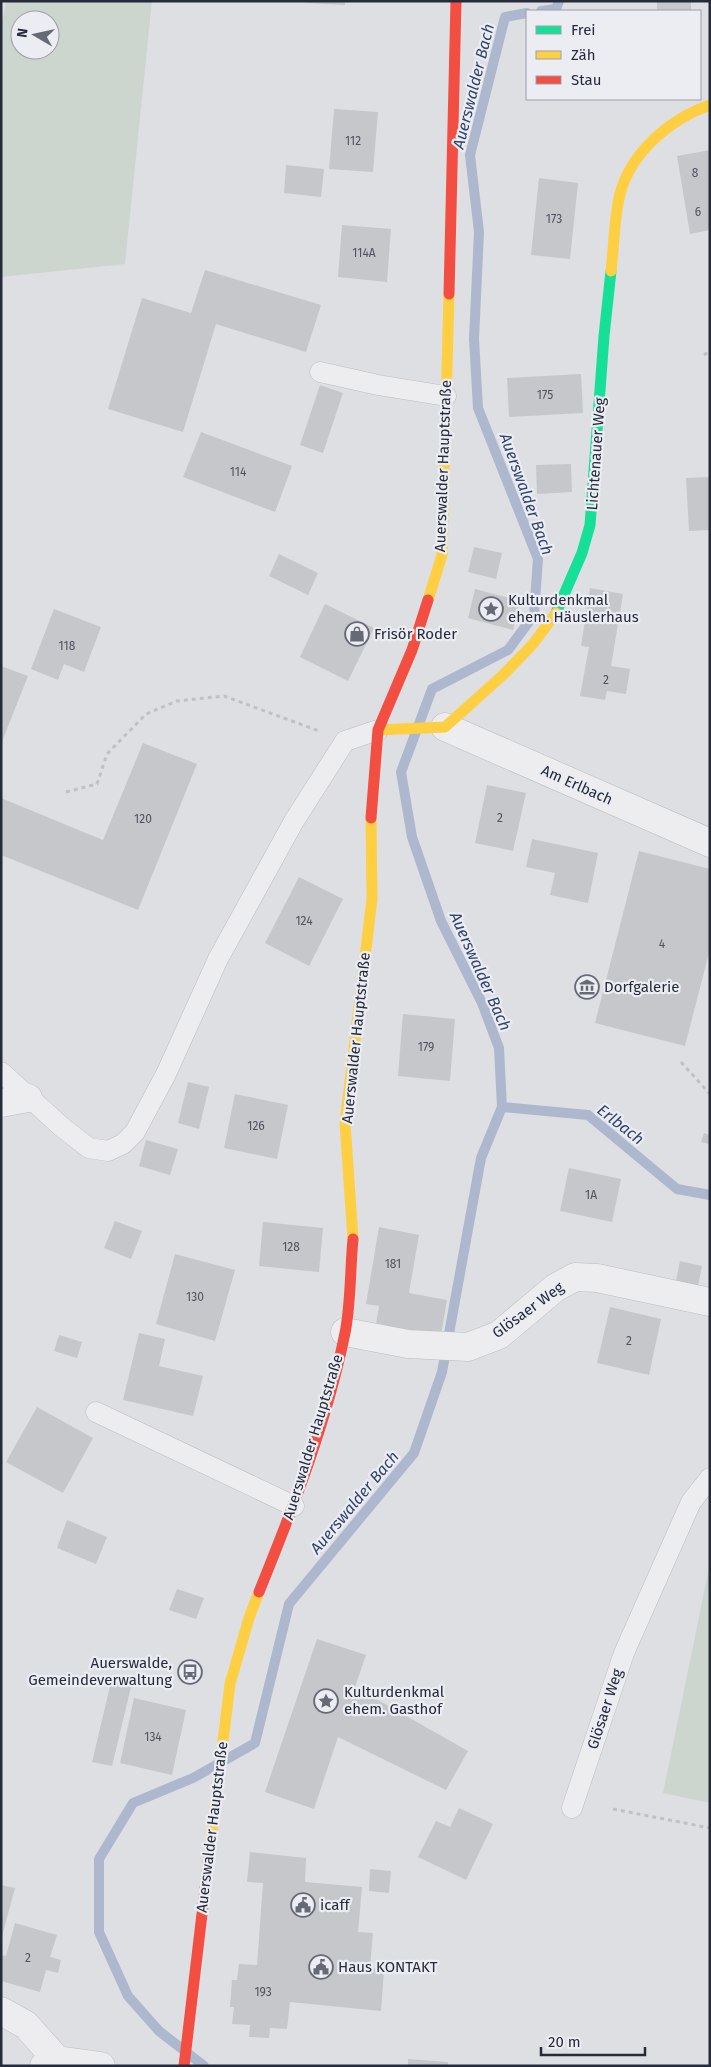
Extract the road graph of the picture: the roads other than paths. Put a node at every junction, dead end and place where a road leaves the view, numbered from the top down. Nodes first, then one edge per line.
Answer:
1 (456, 1) edge
2 (710, 105) edge
3 (320, 372) dead end
4 (446, 396) junction
5 (438, 728) junction
6 (378, 730) junction
7 (710, 844) edge
8 (1, 1072) edge
9 (28, 1098) junction
10 (1, 1103) edge
11 (710, 1302) edge
12 (345, 1332) junction
13 (96, 1412) dead end
14 (710, 1478) edge
15 (294, 1506) junction
16 (572, 1808) dead end
17 (1, 2011) edge
18 (50, 2063) edge
19 (101, 2066) edge
20 (184, 2066) edge

1 - 4 main road, Auerswalder Hauptstraße
2 - 5 main road, Lichtenauer Weg
3 - 4 lane
4 - 6 main road, Auerswalder Hauptstraße
5 - 6 main road
5 - 7 street, Am Erlbach
6 - 9 lane
6 - 12 main road, Auerswalder Hauptstraße
8 - 9 lane
9 - 10 street
11 - 12 street, Glösaer Weg
12 - 15 main road, Auerswalder Hauptstraße
13 - 15 lane
14 - 16 lane, Glösaer Weg
15 - 20 main road, Auerswalder Hauptstraße
17 - 18 street
18 - 19 street

